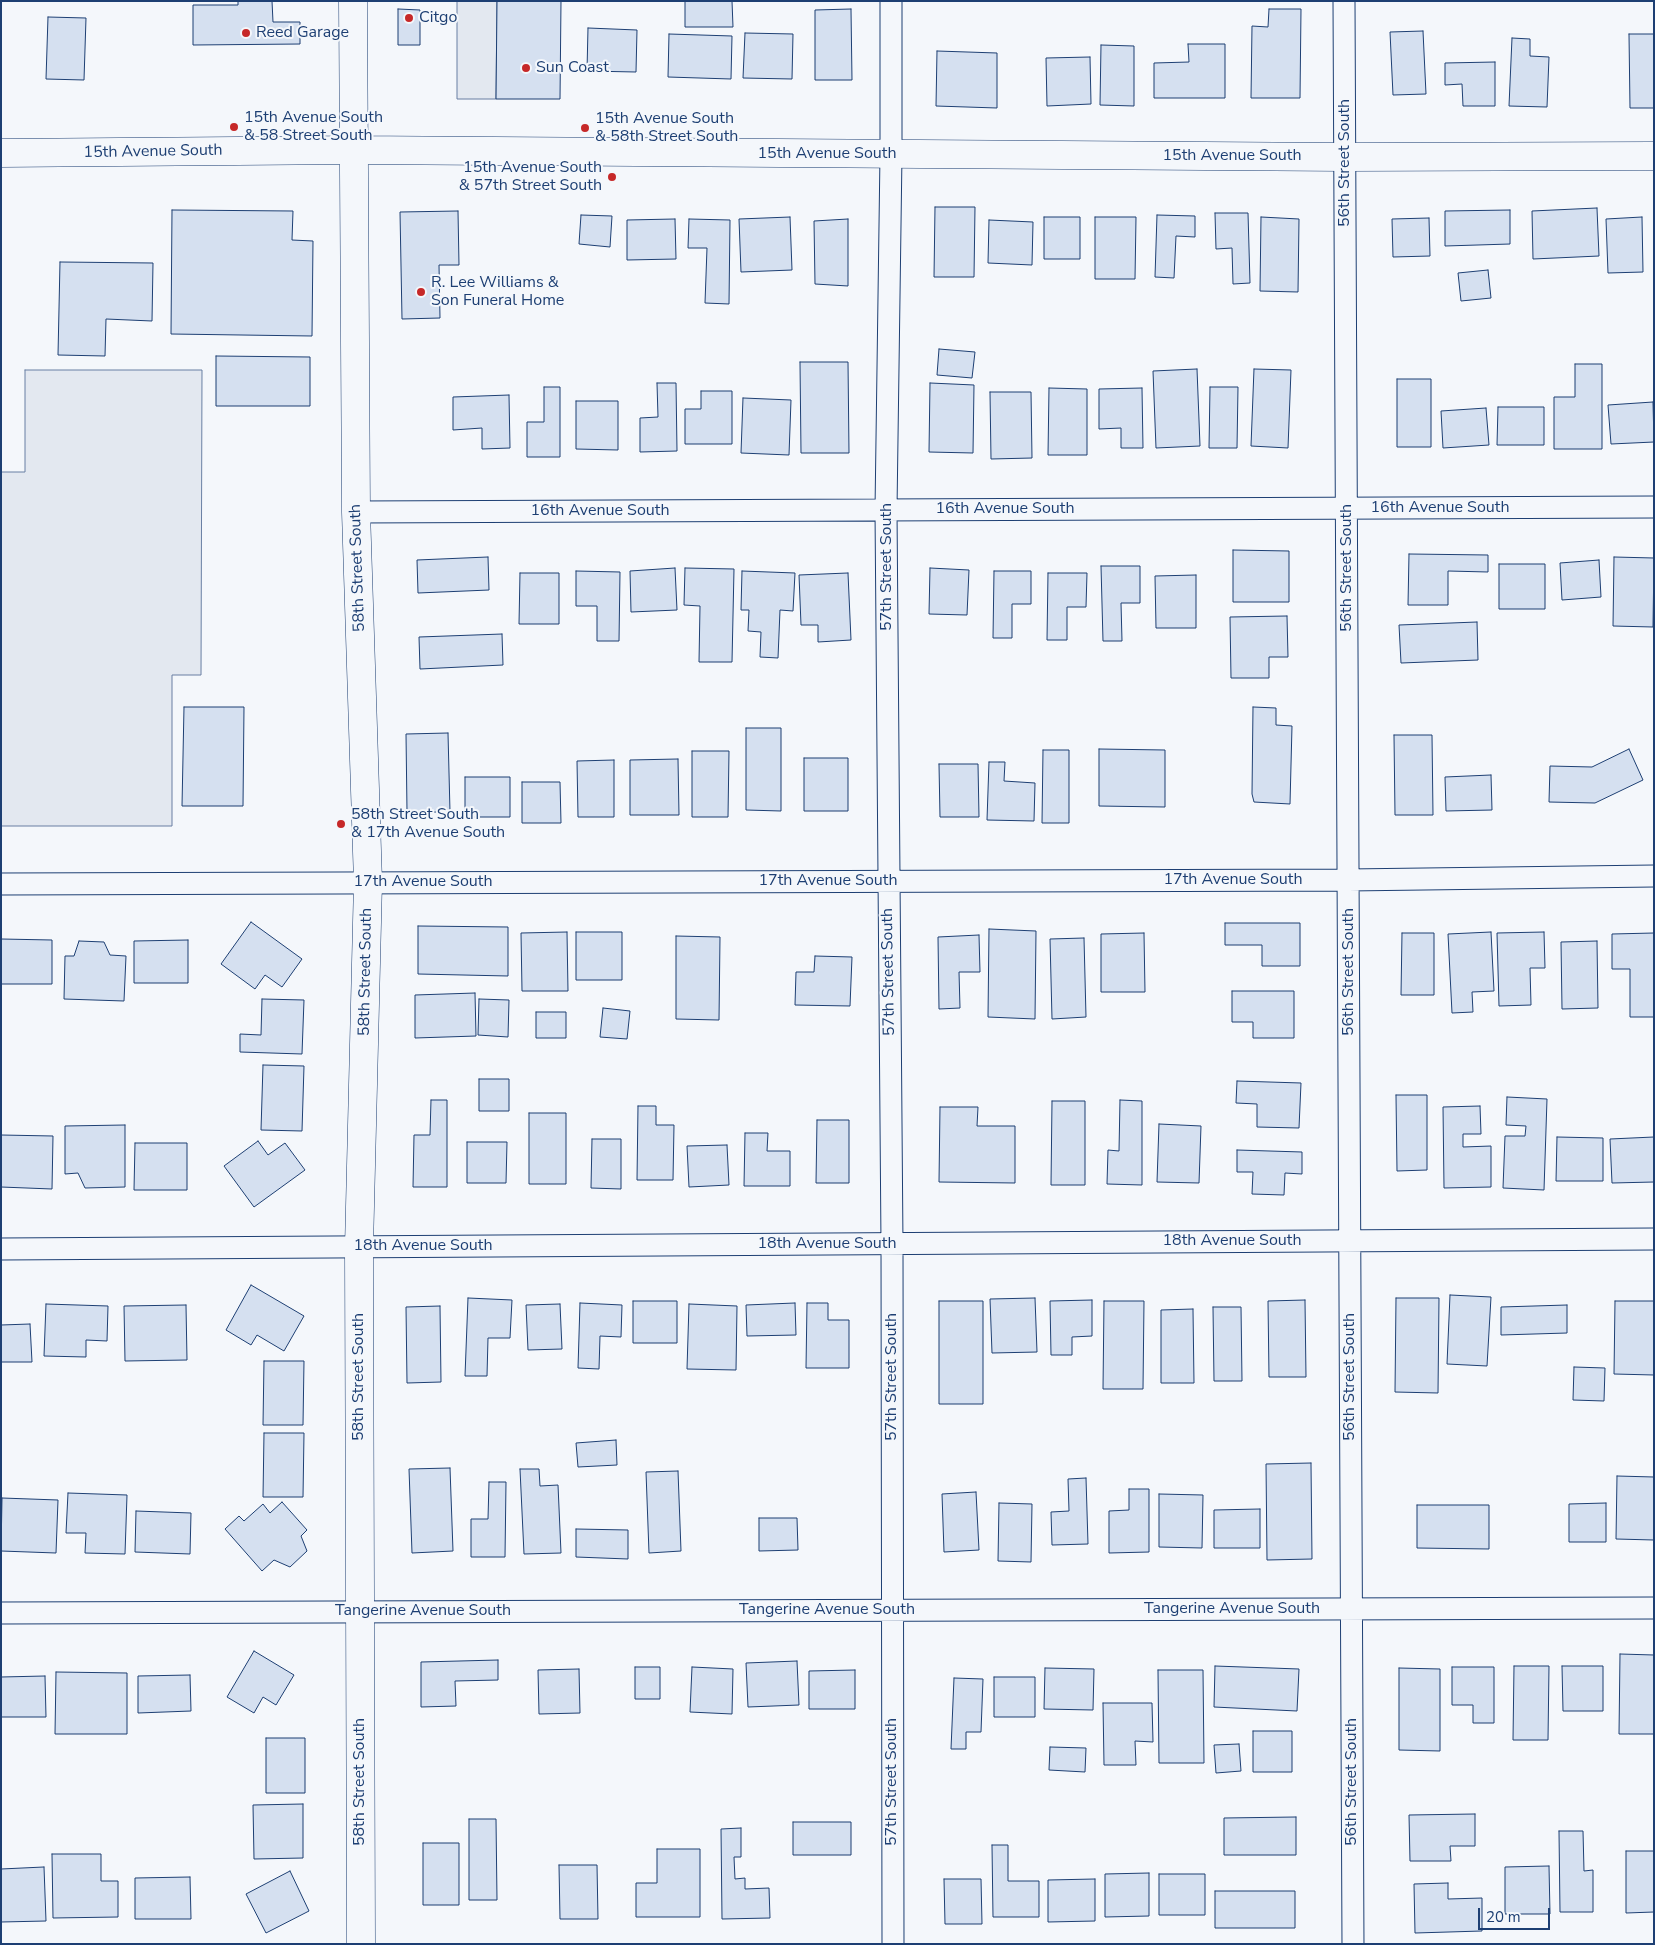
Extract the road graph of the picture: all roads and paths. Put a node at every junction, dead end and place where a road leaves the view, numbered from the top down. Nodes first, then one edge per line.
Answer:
1 (353, 1) edge
2 (891, 1) edge
3 (1344, 1) edge
4 (354, 150) junction
5 (1, 154) edge
6 (891, 154) junction
7 (1654, 156) edge
8 (1345, 157) junction
9 (1654, 507) edge
10 (1347, 508) junction
11 (886, 510) junction
12 (356, 512) junction
13 (1654, 876) edge
14 (888, 880) junction
15 (1348, 880) junction
16 (368, 882) junction
17 (1, 884) edge
18 (1654, 1239) edge
19 (1350, 1241) junction
20 (892, 1244) junction
21 (359, 1247) junction
22 (1, 1249) edge
23 (1654, 1608) edge
24 (1352, 1609) junction
25 (892, 1610) junction
26 (360, 1612) junction
27 (1, 1613) edge
28 (361, 1944) edge
29 (892, 1944) edge
30 (1353, 1944) edge

1 - 4 street, 58th Street South
2 - 6 street, 57th Street South
3 - 8 street, 56th Street South
4 - 5 street, 15th Avenue South
4 - 6 street, 15th Avenue South
4 - 12 street, 58th Street South
6 - 8 street, 15th Avenue South
6 - 11 street, 57th Street South
7 - 8 street, 15th Avenue South
8 - 10 street, 56th Street South
9 - 10 street, 16th Avenue South
10 - 11 street, 16th Avenue South
10 - 15 street, 56th Street South
11 - 12 street, 16th Avenue South
11 - 14 street, 57th Street South
12 - 16 street, 58th Street South
13 - 15 street, 17th Avenue South
14 - 15 street, 17th Avenue South
14 - 16 street, 17th Avenue South
14 - 20 street, 57th Street South
15 - 19 street, 56th Street South
16 - 17 street, 17th Avenue South
16 - 21 street, 58th Street South
18 - 19 street, 18th Avenue South
19 - 20 street, 18th Avenue South
19 - 24 street, 56th Street South
20 - 21 street, 18th Avenue South
20 - 25 street, 57th Street South
21 - 22 street, 18th Avenue South
21 - 26 street, 58th Street South
23 - 24 street, Tangerine Avenue South
24 - 25 street, Tangerine Avenue South
24 - 30 street, 56th Street South
25 - 26 street, Tangerine Avenue South
25 - 29 street, 57th Street South
26 - 27 street, Tangerine Avenue South
26 - 28 street, 58th Street South

